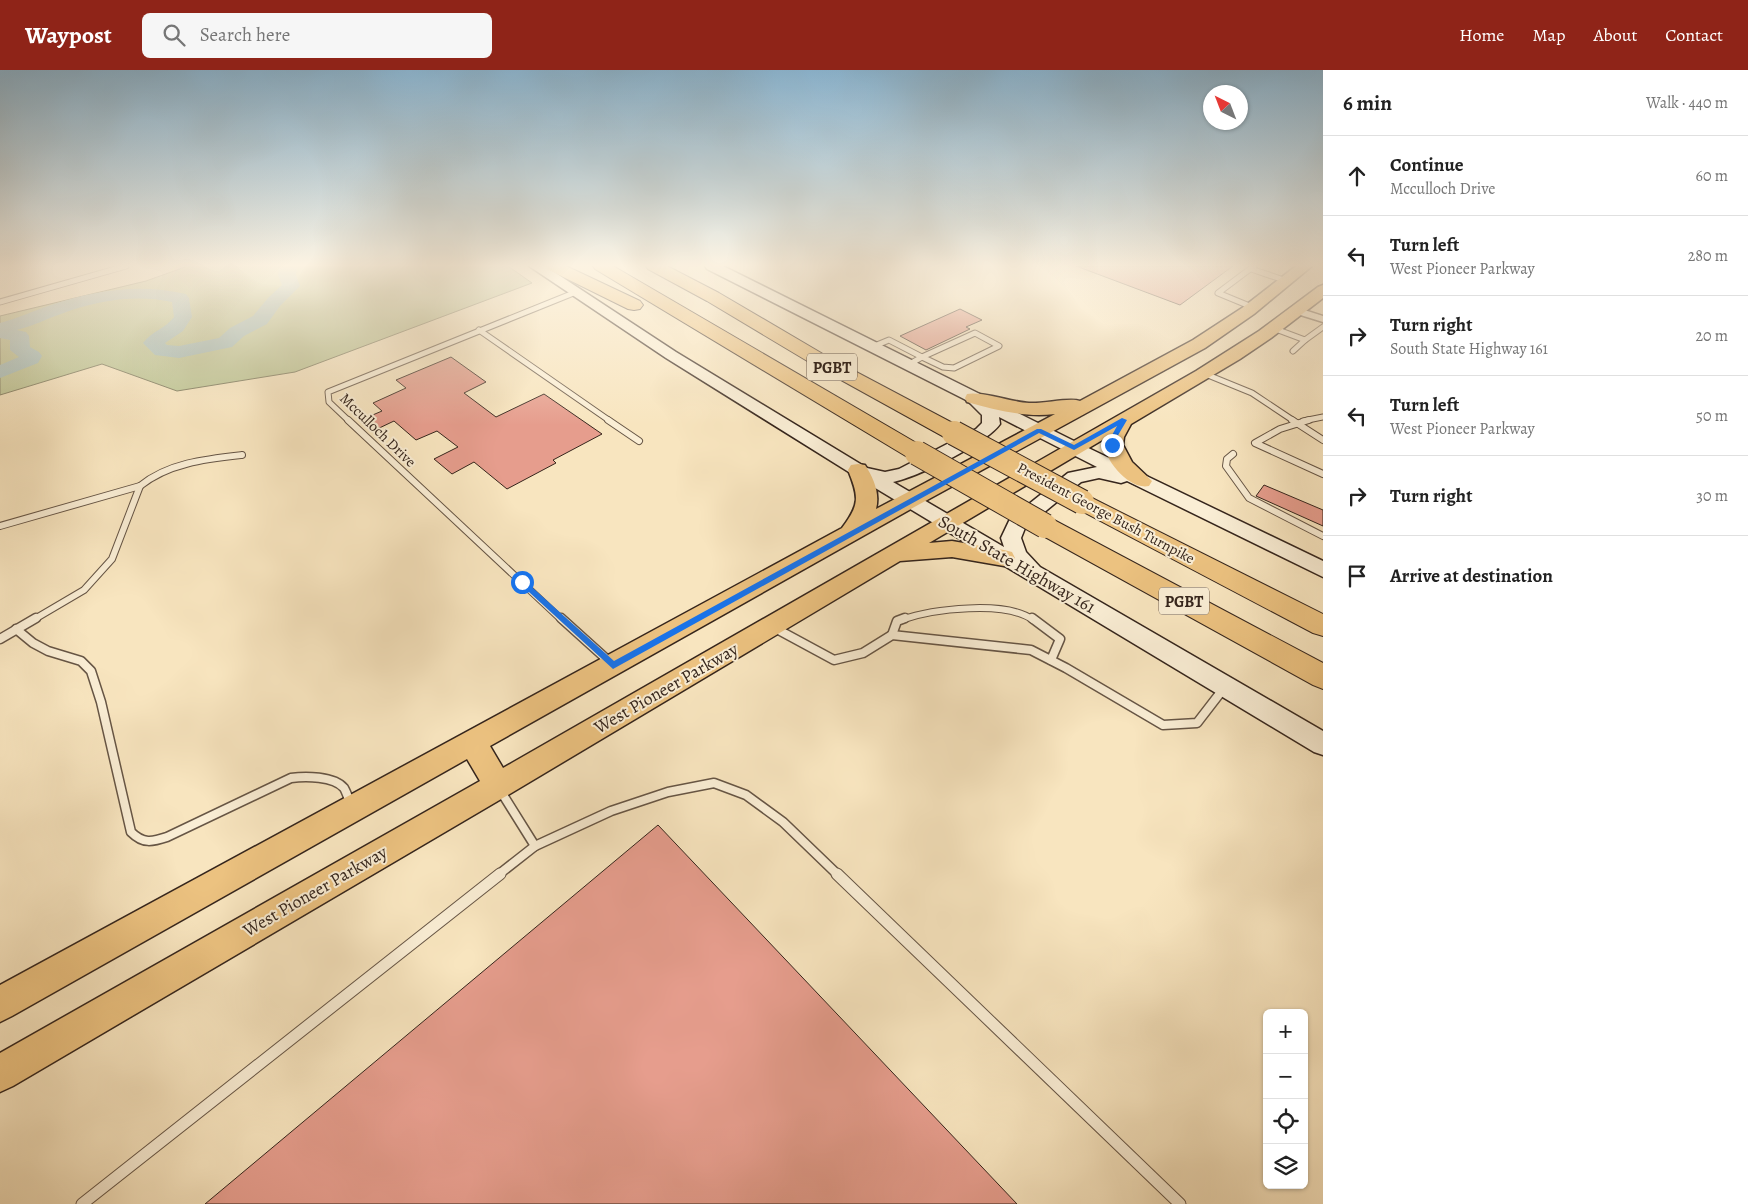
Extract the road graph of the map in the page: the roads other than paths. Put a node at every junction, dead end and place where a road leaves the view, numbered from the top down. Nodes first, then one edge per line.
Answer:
1 (507, 319) edge
2 (617, 319) edge
3 (665, 319) edge
4 (690, 319) edge
5 (749, 319) edge
6 (817, 319) edge
7 (1235, 319) edge
8 (1268, 319) edge
9 (1286, 319) edge
10 (1323, 325) edge
11 (1272, 328) junction
12 (479, 330) junction
13 (1305, 340) junction
14 (872, 347) junction
15 (1292, 351) dead end
16 (1236, 353) junction
17 (922, 357) junction
18 (908, 365) junction
19 (1203, 373) junction
20 (789, 378) junction
21 (1104, 394) junction
22 (974, 398) junction
23 (1323, 417) edge
24 (1124, 420) junction
25 (1296, 421) junction
26 (1039, 430) junction
27 (1323, 440) edge
28 (639, 441) dead end
29 (1074, 448) junction
30 (1234, 454) dead end
31 (242, 455) dead end
32 (858, 470) junction
33 (1323, 474) edge
34 (1142, 481) junction
35 (140, 486) junction
36 (910, 500) junction
37 (946, 523) junction
38 (0, 526) edge
39 (848, 535) junction
40 (1323, 536) edge
41 (886, 558) junction
42 (1004, 558) junction
43 (1323, 570) edge
44 (1039, 576) junction
45 (771, 626) junction
46 (1323, 626) edge
47 (16, 629) junction
48 (892, 635) junction
49 (0, 639) edge
50 (1051, 660) junction
51 (613, 665) junction
52 (1323, 677) edge
53 (1225, 686) junction
54 (473, 743) junction
55 (1323, 744) edge
56 (498, 786) junction
57 (354, 809) junction
58 (535, 846) junction
59 (0, 1004) edge
60 (0, 1073) edge
61 (82, 1204) edge
62 (1180, 1204) edge

1 - 12 lane, Mcculloch Drive
2 - 32 main road, South State Highway 161
3 - 20 highway
4 - 20 highway, PGBT
5 - 46 highway, President George Bush Turnpike / PGBT, bridge
6 - 14 main road
7 - 21 main road
8 - 16 main road
9 - 11 main road, West Pioneer Parkway
10 - 13 lane
11 - 13 lane
11 - 16 main road, West Pioneer Parkway
12 - 28 lane
12 - 51 lane, Mcculloch Drive
13 - 15 lane
14 - 17 lane
14 - 18 main road
16 - 19 main road, West Pioneer Parkway
17 - 17 lane
17 - 18 lane
18 - 22 main road
19 - 24 main road, West Pioneer Parkway
19 - 25 lane
20 - 52 highway, PGBT, bridge
21 - 22 main road
21 - 26 main road
22 - 26 main road
22 - 32 main road
23 - 25 lane
24 - 29 main road, West Pioneer Parkway
24 - 34 main road
25 - 27 lane
25 - 33 lane
26 - 29 main road
26 - 36 main road
29 - 34 main road
29 - 37 main road, West Pioneer Parkway
30 - 40 lane
31 - 35 lane
32 - 36 main road, South State Highway 161
32 - 39 main road
34 - 43 main road
34 - 44 main road
35 - 38 lane
35 - 47 lane
36 - 37 main road, South State Highway 161
36 - 39 main road
37 - 41 main road, West Pioneer Parkway
37 - 42 main road, South State Highway 161
39 - 51 main road
41 - 42 main road
41 - 45 main road, West Pioneer Parkway
42 - 44 main road, South State Highway 161
44 - 53 main road, South State Highway 161
45 - 48 lane
45 - 56 main road, West Pioneer Parkway
47 - 49 lane
47 - 57 lane
48 - 50 lane
48 - 50 lane
50 - 53 lane
51 - 54 main road
53 - 55 main road, South State Highway 161
54 - 56 main road
54 - 57 main road
56 - 58 lane
56 - 60 main road, West Pioneer Parkway
57 - 59 main road
58 - 61 lane
58 - 62 lane

